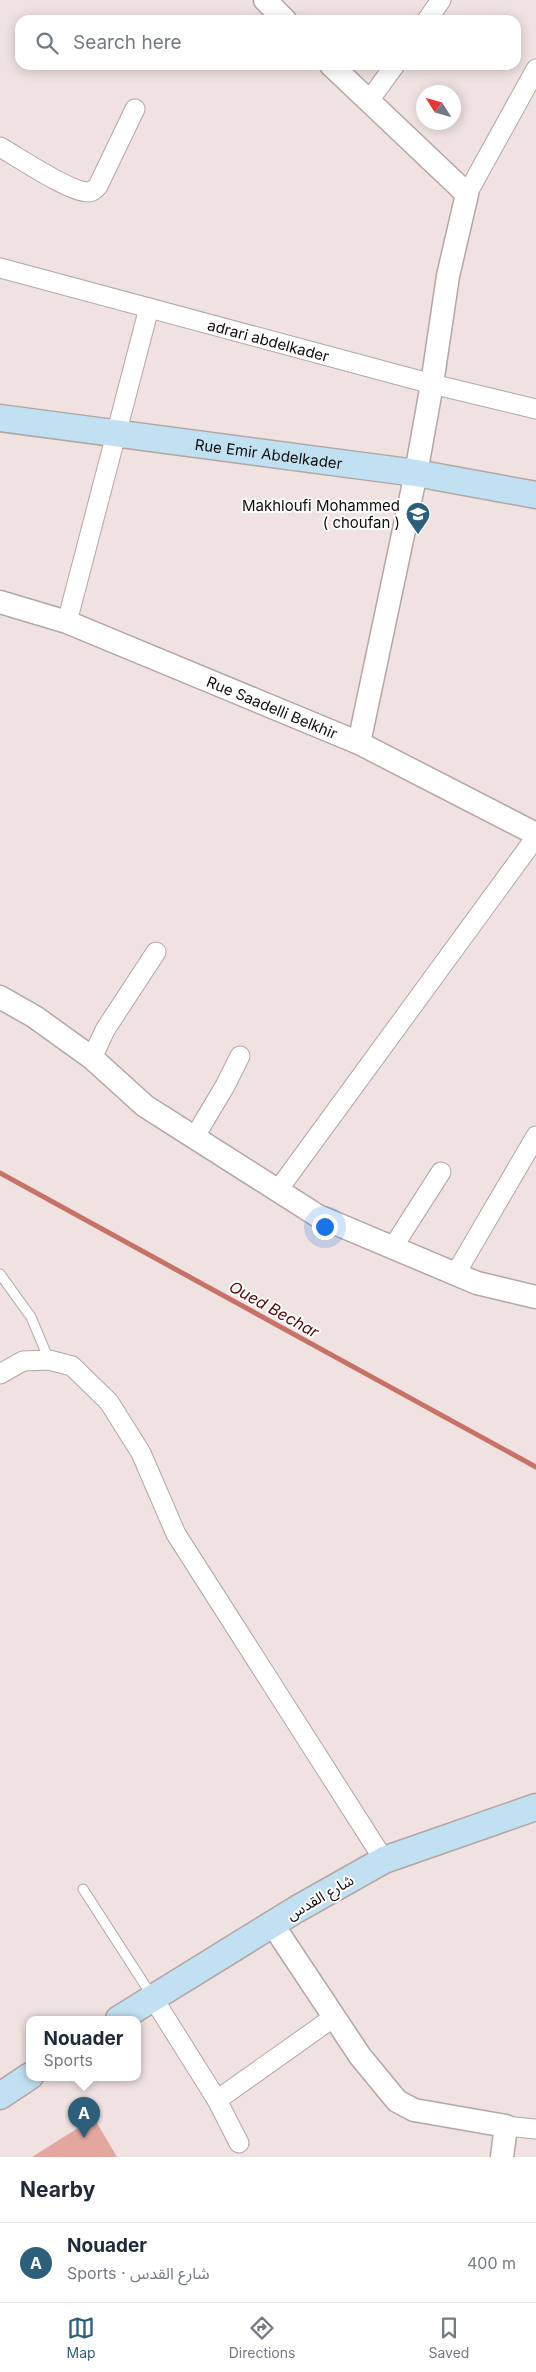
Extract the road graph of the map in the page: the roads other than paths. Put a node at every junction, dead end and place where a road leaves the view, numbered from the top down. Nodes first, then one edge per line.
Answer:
1 (265, 0) edge
2 (441, 0) edge
3 (280, 15) edge
4 (430, 15) edge
5 (536, 69) edge
6 (336, 70) edge
7 (391, 70) edge
8 (368, 102) junction
9 (135, 109) dead end
10 (0, 147) edge
11 (467, 194) junction
12 (0, 268) edge
13 (149, 308) junction
14 (432, 384) junction
15 (536, 409) edge
16 (0, 418) edge
17 (116, 433) junction
18 (416, 473) junction
19 (536, 495) edge
20 (0, 602) edge
21 (67, 622) junction
22 (359, 743) junction
23 (536, 835) edge
24 (156, 952) dead end
25 (0, 996) edge
26 (240, 1056) dead end
27 (92, 1058) junction
28 (536, 1136) edge
29 (194, 1138) junction
30 (441, 1172) dead end
31 (278, 1190) junction
32 (393, 1247) junction
33 (456, 1273) junction
34 (0, 1274) edge
35 (536, 1297) edge
36 (49, 1360) junction
37 (0, 1374) edge
38 (536, 1807) edge
39 (384, 1860) junction
40 (83, 1889) dead end
41 (273, 1925) junction
42 (152, 1998) junction
43 (124, 2016) edge
44 (334, 2017) junction
45 (26, 2079) edge
46 (0, 2096) edge
47 (217, 2100) junction
48 (506, 2126) junction
49 (536, 2129) edge
50 (239, 2143) dead end
51 (502, 2157) edge

1 - 3 street
2 - 4 street
5 - 11 street
6 - 8 street
7 - 8 street
8 - 11 street
9 - 10 street
11 - 14 street
12 - 13 street, adrari abdelkader
13 - 14 street, adrari abdelkader
13 - 17 street
14 - 15 street, adrari abdelkader
14 - 18 street
16 - 17 main road, Rue Emir Abdelkader
17 - 18 main road, Rue Emir Abdelkader
17 - 21 street
18 - 19 main road, Rue Emir Abdelkader
18 - 22 street
20 - 21 street, Rue Saadelli Belkhir
21 - 22 street, Rue Saadelli Belkhir
22 - 23 street, Rue Saadelli Belkhir
23 - 31 street
24 - 27 street
25 - 27 street
26 - 29 street
27 - 29 street
28 - 33 street
29 - 31 street
30 - 32 street
31 - 32 street
32 - 33 street
33 - 35 street
34 - 36 lane
36 - 37 street
36 - 39 street
38 - 39 main road, شارع القدس
39 - 41 main road, شارع القدس
40 - 42 lane
41 - 42 main road, شارع القدس
41 - 44 street
42 - 43 main road, شارع القدس
42 - 47 street
44 - 47 street
44 - 48 street
45 - 46 main road
47 - 50 street
48 - 49 street
48 - 51 street

